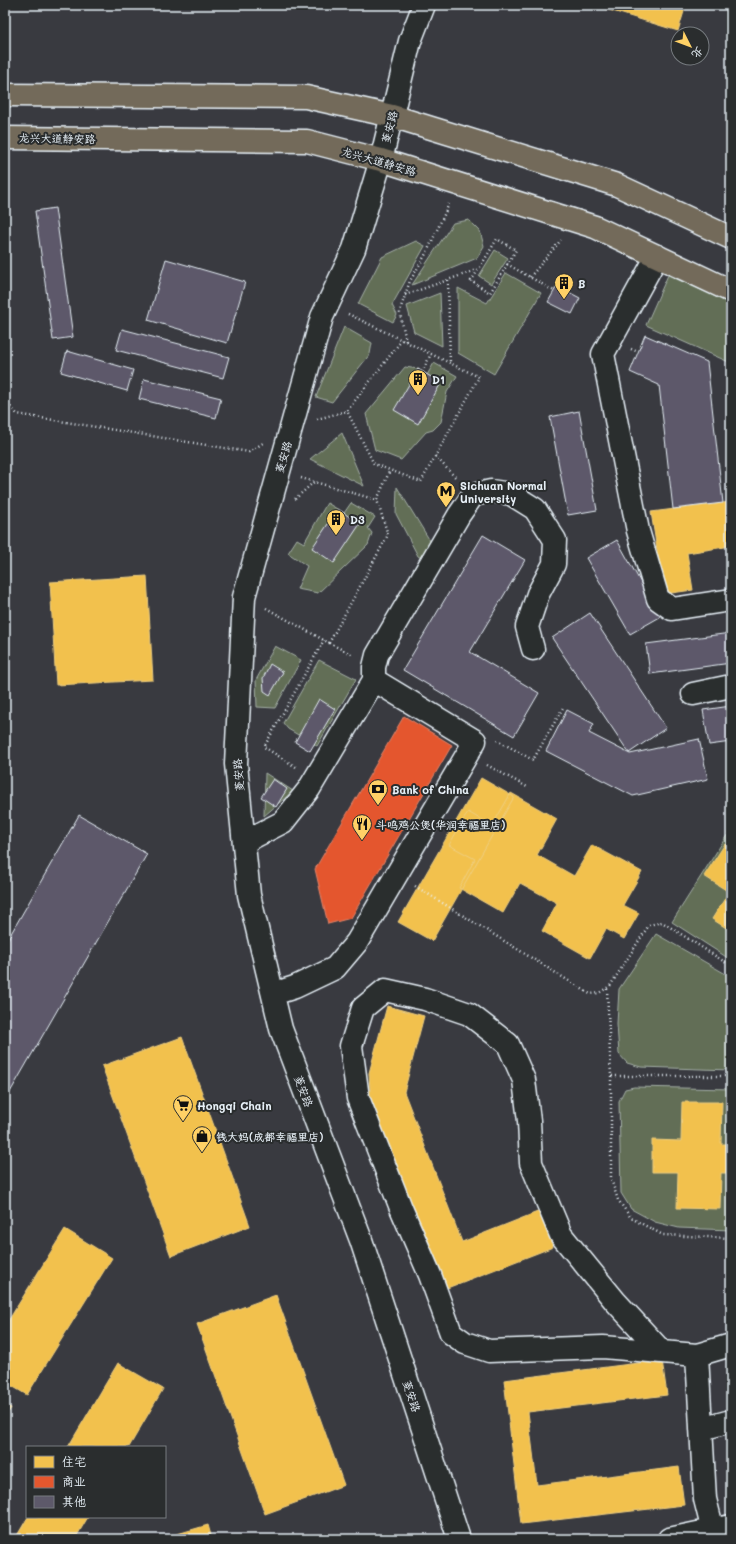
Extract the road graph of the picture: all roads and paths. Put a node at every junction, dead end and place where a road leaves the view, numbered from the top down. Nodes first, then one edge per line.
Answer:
1 (424, 5) edge
2 (5, 95) edge
3 (392, 116) junction
4 (5, 138) edge
5 (381, 160) junction
6 (461, 185) junction
7 (576, 221) junction
8 (731, 238) edge
9 (657, 256) junction
10 (507, 264) junction
11 (479, 269) junction
12 (530, 277) junction
13 (448, 280) junction
14 (554, 291) dead end
15 (731, 291) edge
16 (405, 295) junction
17 (328, 305) junction
18 (402, 340) junction
19 (406, 342) junction
20 (431, 354) junction
21 (450, 363) junction
22 (422, 372) dead end
23 (5, 401) edge
24 (292, 426) junction
25 (435, 456) junction
26 (390, 470) junction
27 (279, 472) junction
28 (314, 482) junction
29 (473, 495) junction
30 (295, 500) dead end
31 (377, 500) junction
32 (731, 600) edge
33 (268, 602) dead end
34 (324, 640) junction
35 (533, 650) dead end
36 (374, 680) junction
37 (731, 686) edge
38 (693, 694) dead end
39 (564, 706) dead end
40 (475, 742) junction
41 (486, 765) dead end
42 (315, 778) junction
43 (527, 787) dead end
44 (244, 842) junction
45 (396, 875) junction
46 (731, 966) edge
47 (607, 988) junction
48 (273, 994) junction
49 (612, 1076) junction
50 (731, 1076) edge
51 (731, 1238) edge
52 (731, 1346) edge
53 (662, 1352) junction
54 (697, 1355) junction
55 (731, 1421) edge
56 (701, 1429) junction
57 (720, 1532) edge
58 (459, 1539) edge
59 (668, 1539) edge

1 - 3 street, 菱安路
2 - 3 main road
3 - 5 street, 菱安路
3 - 8 main road
4 - 5 main road, 龙兴大道静安路
5 - 6 main road, 龙兴大道静安路
5 - 17 street, 菱安路
6 - 7 main road, 龙兴大道静安路
6 - 16 path
7 - 9 main road, 龙兴大道静安路
7 - 12 path
9 - 15 main road, 龙兴大道静安路
9 - 32 street
10 - 11 path
10 - 11 path
10 - 12 path
11 - 13 path
12 - 14 path
13 - 16 path
13 - 21 path
16 - 19 path
17 - 18 path
17 - 24 street, 菱安路
18 - 19 path
18 - 26 path
19 - 20 path
20 - 21 path
20 - 22 path
21 - 25 path
23 - 24 path
24 - 27 street, 菱安路
25 - 26 path
25 - 29 path
26 - 31 path
27 - 28 path
27 - 44 street, 菱安路
28 - 30 path
28 - 31 path
29 - 35 street
29 - 36 street
31 - 34 path
33 - 34 path
34 - 42 path
36 - 40 street
36 - 42 street
37 - 38 street
39 - 40 path
40 - 45 street
41 - 43 path
42 - 44 street
44 - 48 street, 菱安路
45 - 47 path
45 - 48 street
46 - 47 path
47 - 49 path
48 - 58 street, 菱安路
49 - 50 path
49 - 51 path
52 - 54 street
53 - 53 street
53 - 54 street
54 - 56 street
55 - 56 street
56 - 57 street
57 - 59 street

